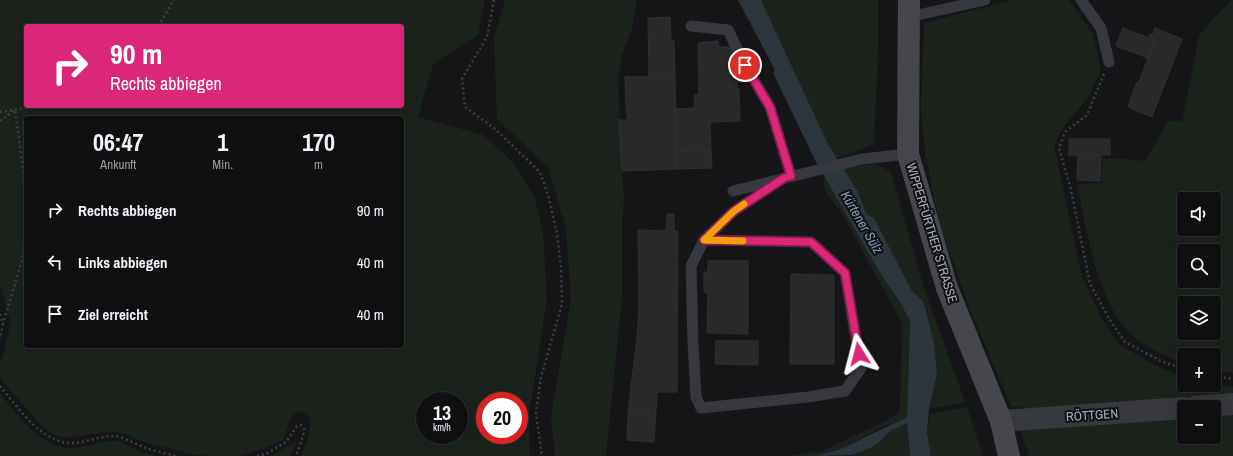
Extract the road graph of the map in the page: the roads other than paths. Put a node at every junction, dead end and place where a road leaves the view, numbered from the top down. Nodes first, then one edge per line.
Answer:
1 (985, 0) edge
2 (1081, 0) edge
3 (909, 9) edge
4 (691, 26) dead end
5 (1109, 62) road end
6 (908, 154) junction
7 (787, 177) junction
8 (733, 191) dead end
9 (704, 240) junction
10 (1233, 404) edge
11 (1221, 405) edge
12 (1177, 408) edge
13 (1001, 421) junction
14 (1009, 456) edge

1 - 3 lane
2 - 5 lane
3 - 6 main road, WIPPERFÜRTHER STRASSE
4 - 7 lane
6 - 7 lane
6 - 13 main road, WIPPERFÜRTHER STRASSE
7 - 8 lane
7 - 9 lane
9 - 9 lane
10 - 11 street
12 - 13 street, RÖTTGEN
13 - 14 main road, WIPPERFÜRTHER STRASSE

